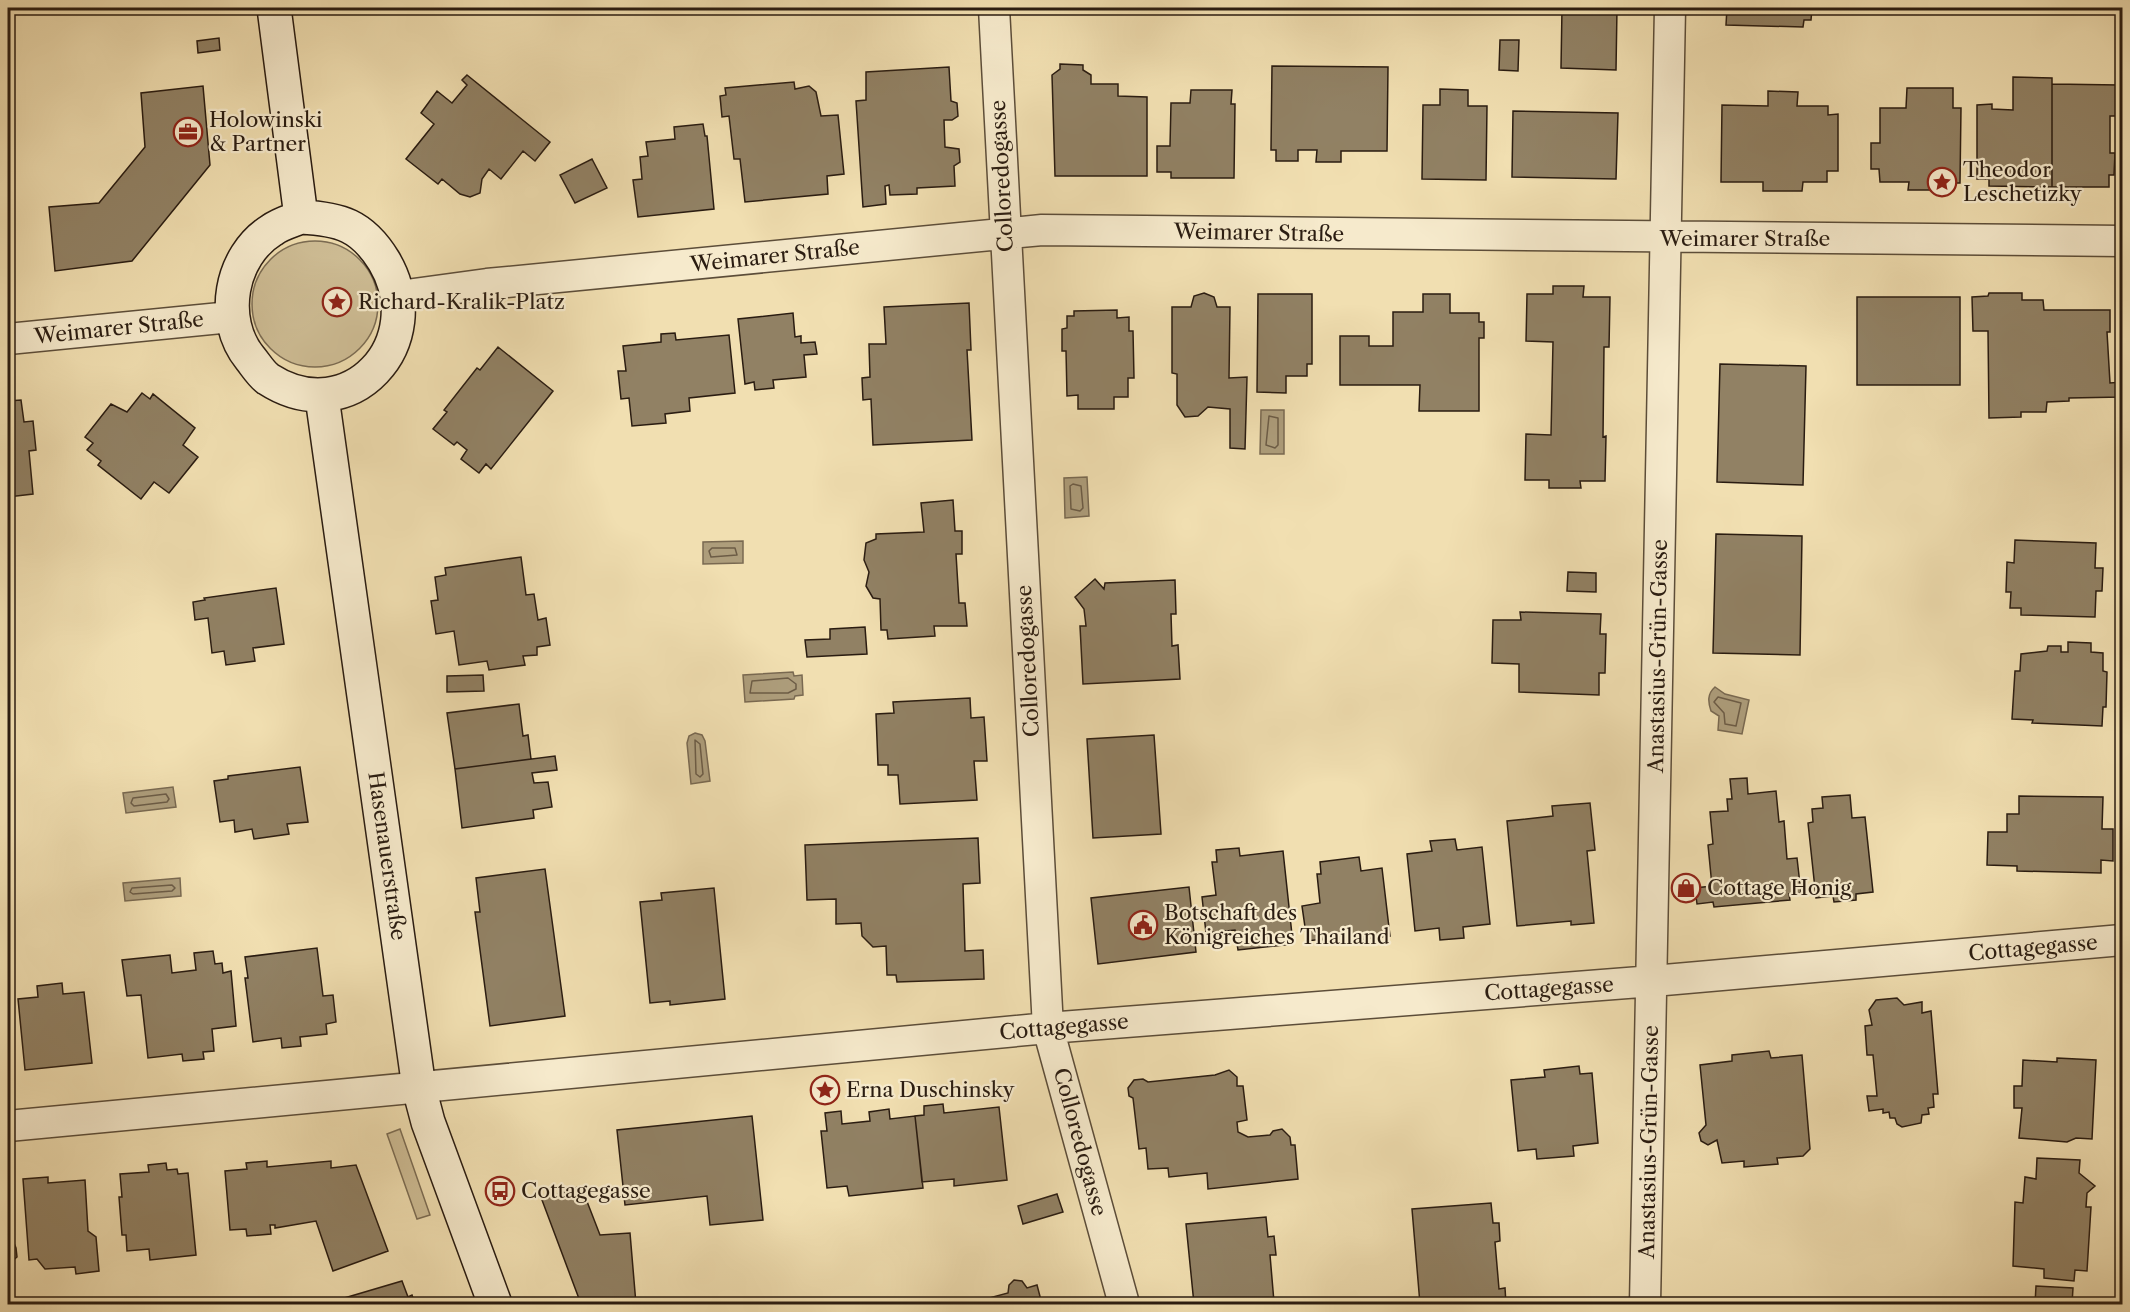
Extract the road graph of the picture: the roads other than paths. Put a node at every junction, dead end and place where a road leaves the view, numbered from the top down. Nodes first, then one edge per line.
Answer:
1 (274, 8) edge
2 (994, 8) edge
3 (1670, 8) edge
4 (301, 217) junction
5 (1005, 234) junction
6 (1665, 238) junction
7 (2122, 241) edge
8 (399, 296) junction
9 (231, 317) junction
10 (8, 339) edge
11 (322, 397) junction
12 (2122, 940) edge
13 (1653, 981) junction
14 (1048, 1028) junction
15 (419, 1088) junction
16 (8, 1126) edge
17 (495, 1305) edge
18 (1124, 1305) edge
19 (1645, 1305) edge

1 - 4 street
2 - 5 street, Colloredogasse
3 - 6 street, Anastasius-Grün-Gasse
4 - 8 street
4 - 9 street
5 - 6 street, Weimarer Straße
5 - 8 street, Weimarer Straße
5 - 14 street, Colloredogasse
6 - 7 street, Weimarer Straße
6 - 13 street, Anastasius-Grün-Gasse
8 - 11 street
9 - 10 street, Weimarer Straße
9 - 11 street
11 - 15 street, Hasenauerstraße
12 - 13 street, Cottagegasse
13 - 14 street, Cottagegasse
13 - 19 street, Anastasius-Grün-Gasse
14 - 15 street, Cottagegasse
14 - 18 street, Colloredogasse
15 - 16 street, Cottagegasse
15 - 17 street, Hasenauerstraße

